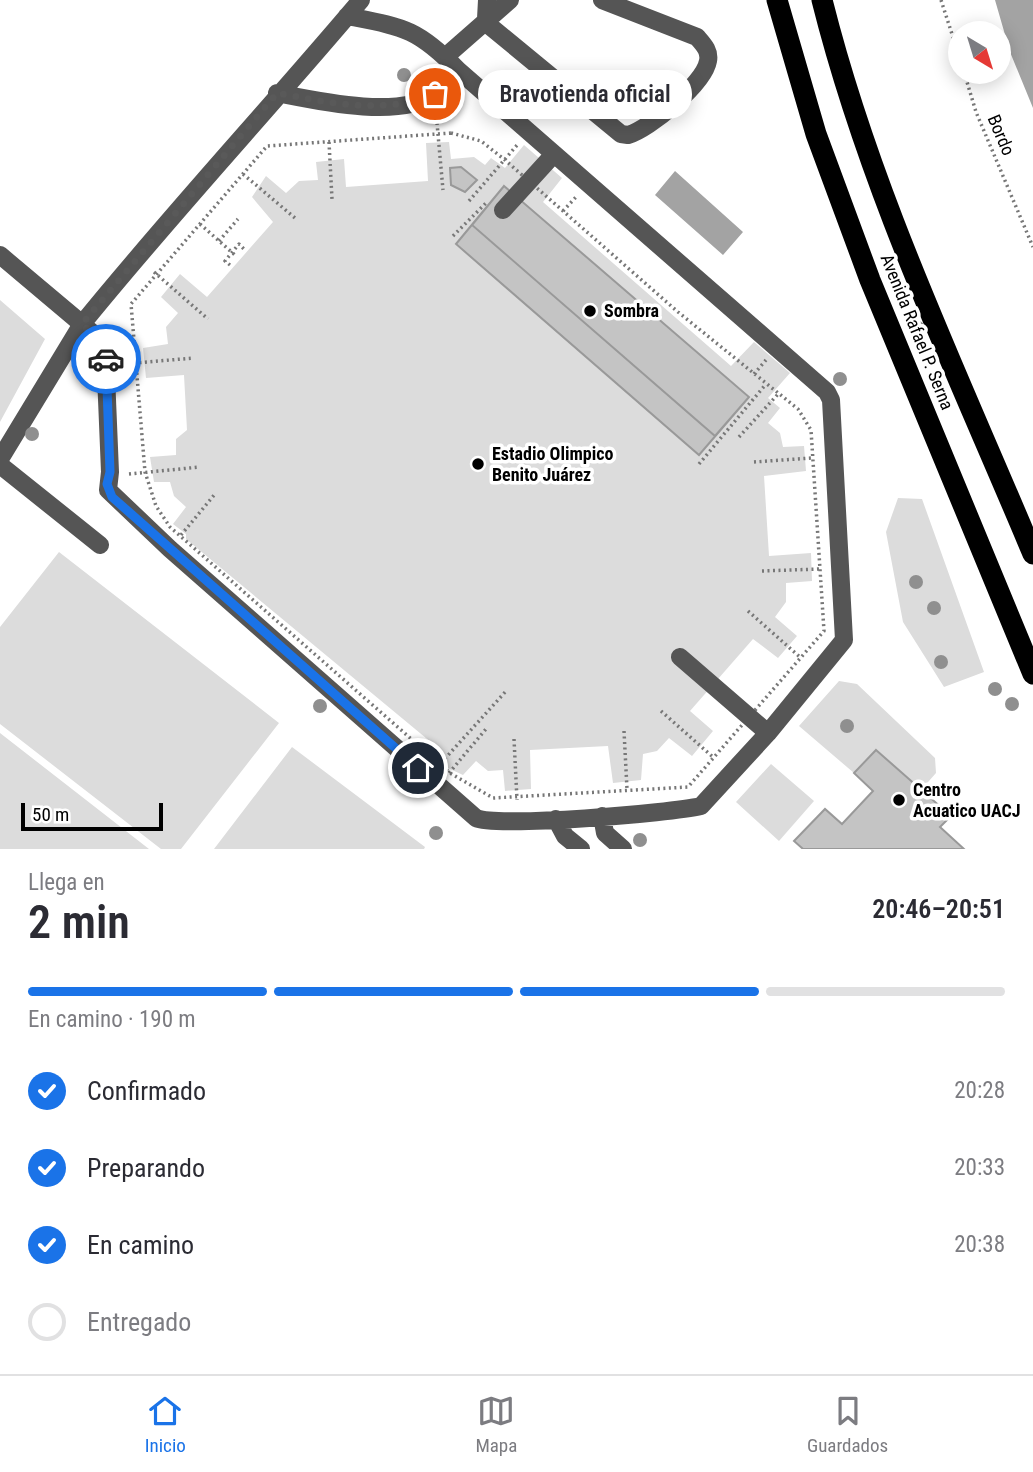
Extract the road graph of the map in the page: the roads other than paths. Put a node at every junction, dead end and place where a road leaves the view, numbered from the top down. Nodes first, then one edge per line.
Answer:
1 (361, 0) edge
2 (487, 0) edge
3 (510, 0) edge
4 (602, 0) edge
5 (777, 0) edge
6 (822, 0) edge
7 (347, 16) junction
8 (486, 19) junction
9 (445, 57) junction
10 (458, 70) junction
11 (277, 93) junction
12 (554, 154) junction
13 (507, 206) road end
14 (0, 255) edge
15 (82, 324) junction
16 (0, 459) edge
17 (0, 465) edge
18 (100, 545) dead end
19 (1033, 554) edge
20 (680, 657) dead end
21 (1033, 674) edge
22 (768, 733) junction
23 (602, 816) junction
24 (556, 819) junction
25 (581, 849) edge
26 (623, 849) edge

1 - 7 lane
2 - 8 lane
3 - 8 lane
4 - 8 lane
5 - 21 highway, Avenida Rafael P. Serna
6 - 19 highway, Avenida Rafael P. Serna
7 - 9 lane
7 - 11 lane
8 - 9 lane
9 - 10 lane
10 - 11 lane
10 - 12 lane
11 - 15 lane
12 - 13 lane
12 - 22 lane
14 - 15 lane
15 - 16 lane
15 - 24 lane
17 - 18 lane
20 - 22 lane
22 - 23 lane
23 - 24 lane
23 - 26 lane
24 - 25 lane

